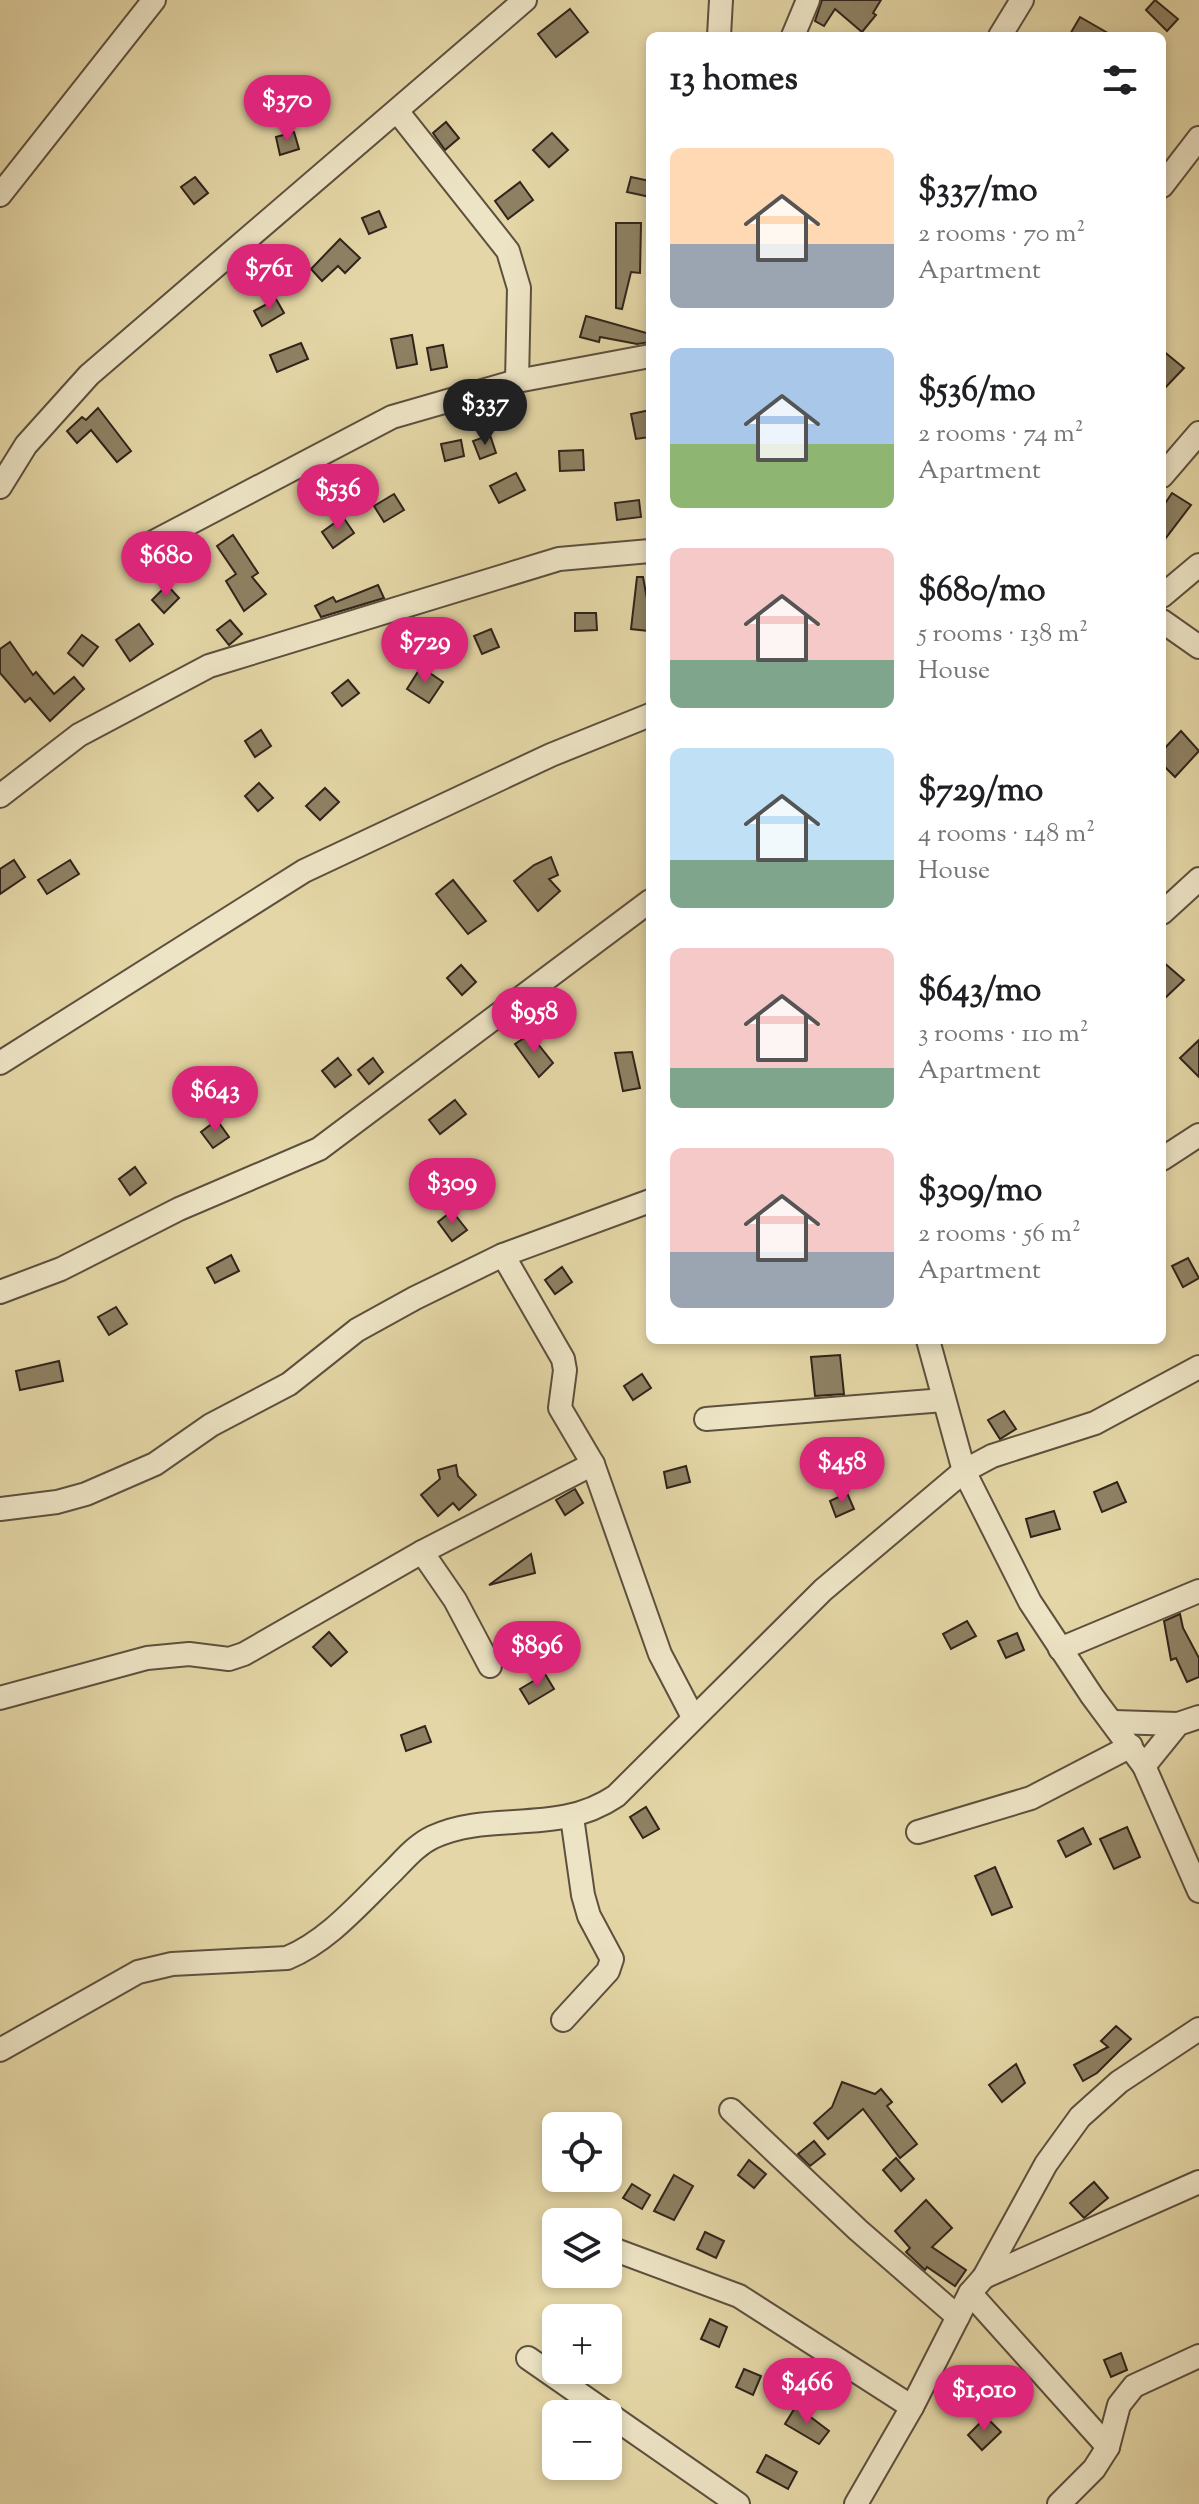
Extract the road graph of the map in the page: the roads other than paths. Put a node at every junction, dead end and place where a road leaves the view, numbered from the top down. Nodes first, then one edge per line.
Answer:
1 (154, 0) edge
2 (525, 0) edge
3 (721, 0) edge
4 (808, 0) edge
5 (1022, 0) edge
6 (719, 32) edge
7 (795, 32) edge
8 (1002, 32) edge
9 (397, 111) junction
10 (1199, 138) edge
11 (1166, 181) edge
12 (0, 195) edge
13 (646, 357) edge
14 (517, 381) junction
15 (1199, 433) edge
16 (1166, 471) edge
17 (0, 487) edge
18 (144, 547) dead end
19 (646, 551) edge
20 (1199, 565) edge
21 (1166, 593) edge
22 (1166, 624) edge
23 (1199, 647) edge
24 (646, 717) edge
25 (0, 796) edge
26 (1199, 879) edge
27 (646, 904) edge
28 (1166, 909) edge
29 (0, 1063) edge
30 (1199, 1135) edge
31 (1166, 1156) edge
32 (646, 1202) edge
33 (503, 1255) junction
34 (0, 1292) edge
35 (929, 1344) edge
36 (1199, 1367) edge
37 (944, 1400) junction
38 (706, 1419) dead end
39 (593, 1464) junction
40 (964, 1471) junction
41 (0, 1509) edge
42 (422, 1552) junction
43 (1199, 1591) edge
44 (1060, 1649) junction
45 (490, 1666) dead end
46 (0, 1698) edge
47 (693, 1717) junction
48 (1188, 1720) edge
49 (1114, 1722) junction
50 (1131, 1746) junction
51 (1144, 1766) junction
52 (572, 1817) junction
53 (918, 1832) dead end
54 (1199, 1891) edge
55 (563, 2020) dead end
56 (1199, 2029) edge
57 (0, 2050) edge
58 (731, 2110) dead end
59 (1199, 2182) edge
60 (622, 2252) edge
61 (977, 2285) junction
62 (958, 2317) junction
63 (1199, 2356) edge
64 (528, 2358) dead end
65 (912, 2407) junction
66 (1108, 2447) junction
67 (738, 2504) edge
68 (856, 2504) edge
69 (1059, 2504) edge

1 - 12 street
2 - 9 street
3 - 6 street
4 - 7 street
5 - 8 street
9 - 14 street
9 - 17 street
10 - 11 street
13 - 14 street
14 - 18 street
15 - 16 street
19 - 25 street
20 - 21 street
22 - 23 street
24 - 29 street
26 - 28 street
27 - 34 street
30 - 31 street
32 - 33 street
33 - 39 street
33 - 41 street
35 - 37 street
36 - 40 street
37 - 38 street
37 - 40 street
39 - 42 street
39 - 47 street
40 - 44 street
40 - 47 street
42 - 45 street
42 - 46 street
43 - 44 street
44 - 49 street
47 - 52 street
48 - 49 street
48 - 51 street
49 - 50 street
50 - 51 street
50 - 53 street
51 - 54 street
52 - 55 street
52 - 57 street
56 - 61 street
58 - 62 street
59 - 61 street
60 - 65 street
61 - 62 street
61 - 66 street
62 - 65 street
63 - 66 street
64 - 67 street
65 - 68 street
66 - 69 street

